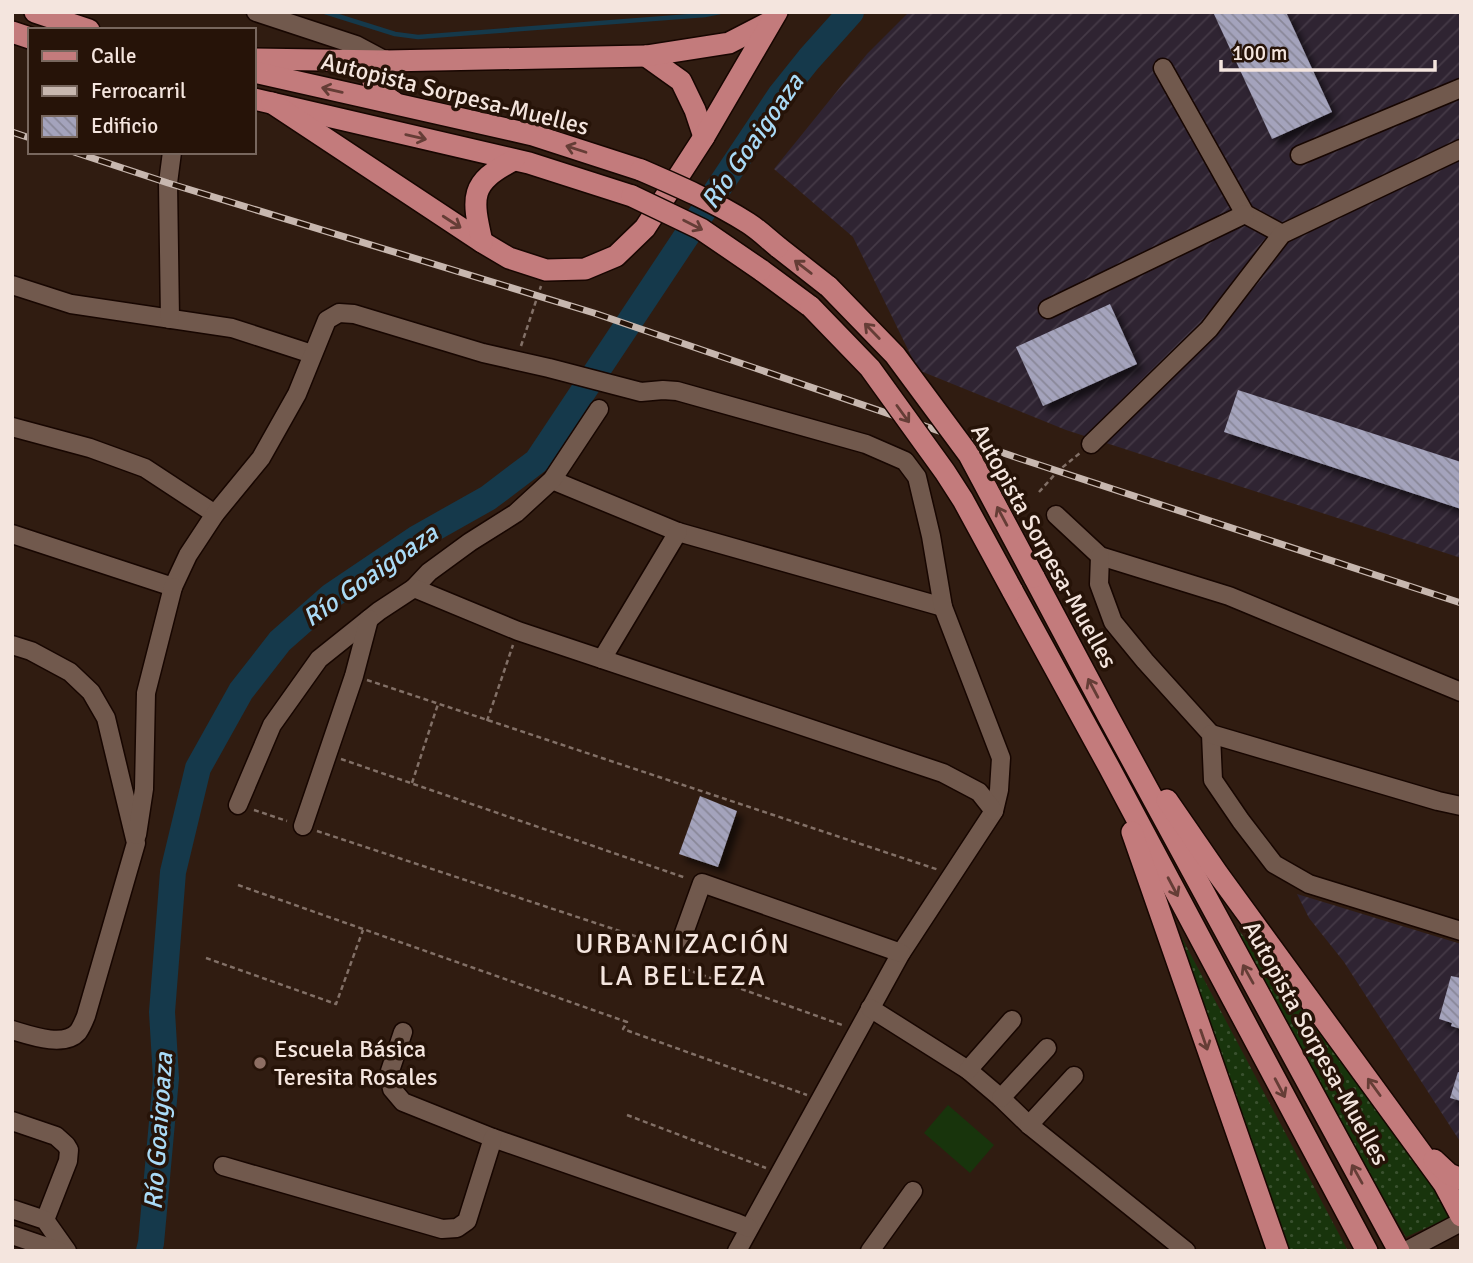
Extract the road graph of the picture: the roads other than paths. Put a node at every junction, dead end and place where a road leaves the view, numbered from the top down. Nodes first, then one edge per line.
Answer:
1 (35, 12) edge
2 (256, 12) edge
3 (774, 17) edge
4 (83, 28) edge
5 (646, 56) junction
6 (256, 59) edge
7 (386, 61) junction
8 (1163, 68) dead end
9 (256, 72) edge
10 (1461, 88) edge
11 (263, 101) edge
12 (398, 105) junction
13 (704, 137) junction
14 (1461, 149) edge
15 (172, 154) edge
16 (1300, 155) dead end
17 (514, 160) junction
18 (1245, 214) junction
19 (1282, 234) junction
20 (482, 242) junction
21 (12, 285) edge
22 (1048, 309) dead end
23 (170, 318) junction
24 (312, 354) junction
25 (599, 409) dead end
26 (12, 426) edge
27 (1091, 444) road end
28 (552, 480) junction
29 (215, 514) junction
30 (1056, 516) dead end
31 (678, 532) junction
32 (12, 534) edge
33 (1100, 555) junction
34 (173, 587) junction
35 (414, 588) junction
36 (943, 607) junction
37 (369, 620) junction
38 (12, 645) edge
39 (602, 659) junction
40 (1461, 692) edge
41 (1108, 716) junction
42 (1211, 734) junction
43 (1109, 767) junction
44 (238, 805) road end
45 (1461, 806) edge
46 (993, 811) junction
47 (303, 826) road end
48 (136, 842) junction
49 (1461, 931) edge
50 (680, 944) dead end
51 (901, 953) junction
52 (870, 1008) junction
53 (1012, 1020) dead end
54 (12, 1030) edge
55 (402, 1032) dead end
56 (1047, 1048) dead end
57 (968, 1070) junction
58 (1074, 1076) dead end
59 (1001, 1098) junction
60 (12, 1121) edge
61 (1029, 1125) junction
62 (493, 1138) junction
63 (1414, 1142) junction
64 (223, 1166) dead end
65 (1461, 1179) edge
66 (913, 1191) dead end
67 (12, 1209) edge
68 (1461, 1216) edge
69 (45, 1220) junction
70 (1461, 1223) edge
71 (749, 1228) junction
72 (12, 1235) edge
73 (1395, 1242) edge
74 (1366, 1249) edge
75 (59, 1251) edge
76 (67, 1251) edge
77 (737, 1251) edge
78 (870, 1251) edge
79 (1186, 1251) edge
80 (1278, 1251) edge
81 (1406, 1251) edge

1 - 4 main road
2 - 7 street
3 - 5 main road
3 - 13 main road
5 - 7 main road
5 - 13 main road
6 - 7 main road
7 - 12 main road
8 - 18 street
12 -> 9 main road, Autopista Sorpesa-Muelles
10 - 16 street
11 -> 17 main road, Autopista Sorpesa-Muelles
11 -> 20 main road
41 -> 12 main road, Autopista Sorpesa-Muelles, bridge
13 - 20 main road
14 - 19 street
15 - 23 street
17 - 20 main road
17 -> 43 main road, Autopista Sorpesa-Muelles, bridge
18 - 19 street
18 - 22 street
19 - 27 street
21 - 23 street
23 - 24 street
24 - 29 street
24 - 36 street
25 - 28 street
26 - 29 street
28 - 31 street
28 - 35 street
29 - 34 street
30 - 33 street
31 - 36 street
31 - 39 street
32 - 34 street
33 - 40 street
33 - 42 street
34 - 48 street
35 - 37 street
35 - 39 street
36 - 46 street
37 - 44 street
37 - 47 street
38 - 48 street
39 - 46 street
63 -> 41 main road
73 -> 41 main road, Autopista Sorpesa-Muelles
42 - 45 street
42 - 49 street
43 -> 74 main road, Autopista Sorpesa-Muelles
43 -> 80 main road
46 - 51 street
48 - 54 street
50 - 51 street
51 - 52 street
52 - 57 street
52 - 71 street
53 - 57 street
55 - 62 street
56 - 59 street
57 - 59 street
58 - 61 street
59 - 61 street
60 - 69 street
61 - 79 street
62 - 64 street
62 - 71 street
63 - 65 main road
63 - 68 main road
66 - 78 street
67 - 69 street
69 - 76 street
70 - 81 street
71 - 77 street
72 - 75 street

